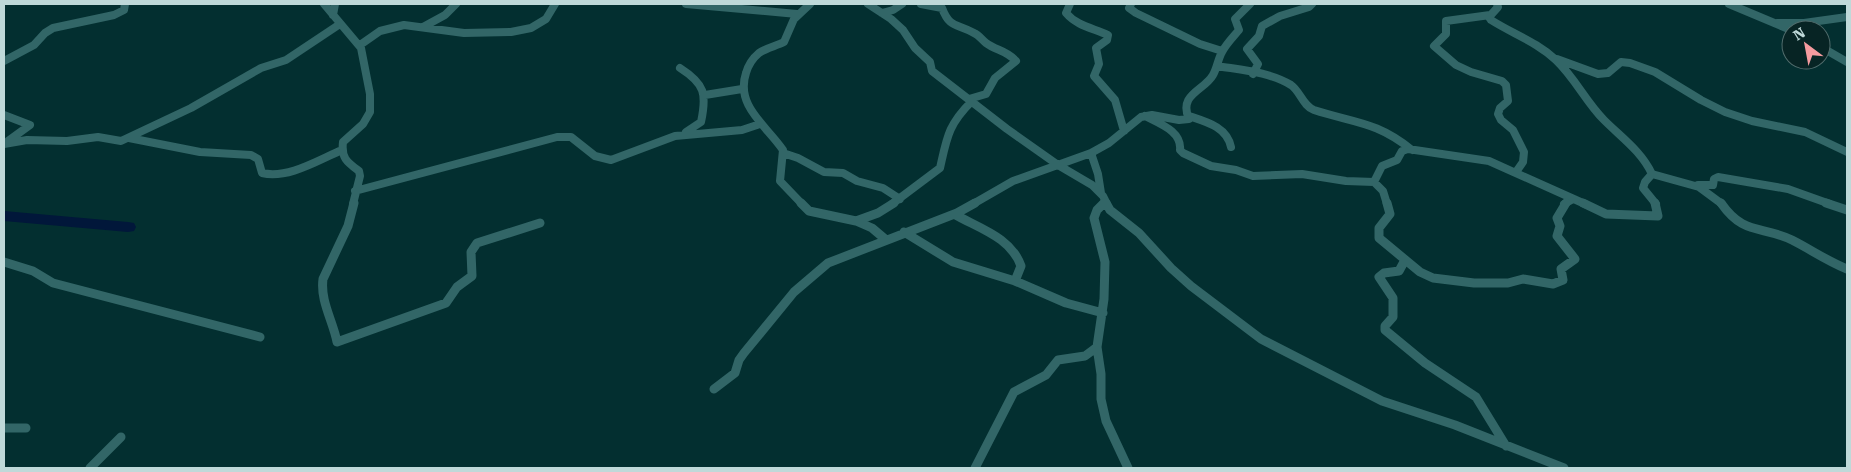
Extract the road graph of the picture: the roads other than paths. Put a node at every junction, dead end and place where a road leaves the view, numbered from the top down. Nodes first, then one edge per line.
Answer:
1 (125, 4) edge
2 (324, 4) edge
3 (335, 4) edge
4 (456, 4) edge
5 (555, 4) edge
6 (686, 4) edge
7 (810, 4) edge
8 (868, 4) edge
9 (902, 4) edge
10 (921, 4) edge
11 (1070, 4) edge
12 (1131, 4) edge
13 (1250, 4) edge
14 (1312, 4) edge
15 (1497, 4) edge
16 (1728, 4) edge
17 (882, 13) junction
18 (798, 14) junction
19 (1490, 15) junction
20 (333, 16) junction
21 (1847, 17) edge
22 (1777, 23) junction
23 (340, 24) junction
24 (1781, 25) edge
25 (423, 27) junction
26 (360, 45) junction
27 (1222, 51) junction
28 (1831, 53) edge
29 (1553, 57) junction
30 (4, 60) edge
31 (1847, 62) edge
32 (1216, 66) junction
33 (680, 68) dead end
34 (1254, 74) junction
35 (742, 89) junction
36 (705, 95) junction
37 (970, 100) junction
38 (4, 115) edge
39 (1145, 116) junction
40 (1189, 116) junction
41 (760, 124) junction
42 (1124, 131) junction
43 (679, 136) junction
44 (128, 138) junction
45 (4, 144) edge
46 (1231, 147) dead end
47 (342, 150) junction
48 (1412, 150) junction
49 (1847, 152) edge
50 (783, 153) junction
51 (1091, 153) junction
52 (1058, 165) junction
53 (1516, 172) junction
54 (1652, 174) junction
55 (1374, 182) junction
56 (1693, 184) junction
57 (355, 191) junction
58 (1103, 198) junction
59 (900, 199) junction
60 (1573, 199) junction
61 (1847, 210) edge
62 (954, 214) junction
63 (856, 221) junction
64 (540, 223) dead end
65 (904, 232) junction
66 (885, 239) junction
67 (1405, 260) junction
68 (4, 262) edge
69 (1847, 269) edge
70 (1015, 281) junction
71 (1103, 313) junction
72 (260, 337) dead end
73 (1097, 347) junction
74 (714, 389) dead end
75 (4, 428) edge
76 (26, 428) dead end
77 (121, 437) dead end
78 (1506, 446) junction
79 (90, 468) edge
80 (975, 468) edge
81 (1128, 468) edge
82 (1564, 468) edge

1 - 30 street
2 - 20 street
3 - 20 street
4 - 25 street
5 - 25 street
6 - 18 street
7 - 18 street
8 - 17 street
9 - 17 street
10 - 37 street
11 - 42 street
12 - 27 street
13 - 27 street
14 - 34 street
15 - 19 street
16 - 22 street
17 - 37 street
18 - 35 street
19 - 29 street
19 - 53 street
20 - 23 street
21 - 22 street
22 - 24 street
23 - 26 street
23 - 44 street
25 - 26 street
26 - 47 street
27 - 32 street
28 - 31 street
29 - 49 street
29 - 54 street
32 - 34 street
32 - 40 street
33 - 36 street
34 - 48 street
35 - 36 street
35 - 41 street
36 - 43 street
37 - 52 street
37 - 59 street
38 - 45 street
39 - 40 street
39 - 42 street
39 - 55 street
40 - 46 street
41 - 43 street
41 - 50 street
42 - 51 street
43 - 57 street
44 - 45 street
44 - 47 street
47 - 57 street
48 - 53 street
48 - 55 street
50 - 59 street
50 - 63 street
51 - 52 street
51 - 58 street
52 - 58 street
52 - 62 street
53 - 60 street
54 - 56 street
54 - 60 street
55 - 67 street
56 - 61 street
56 - 69 street
57 - 64 street
58 - 71 street
58 - 78 street
59 - 63 street
60 - 67 street
62 - 65 street
62 - 70 street
63 - 66 street
65 - 66 street
65 - 70 street
66 - 74 street
67 - 78 street
68 - 72 street
70 - 71 street
71 - 73 street
73 - 80 street
73 - 81 street
75 - 76 street
77 - 79 street
78 - 82 street

